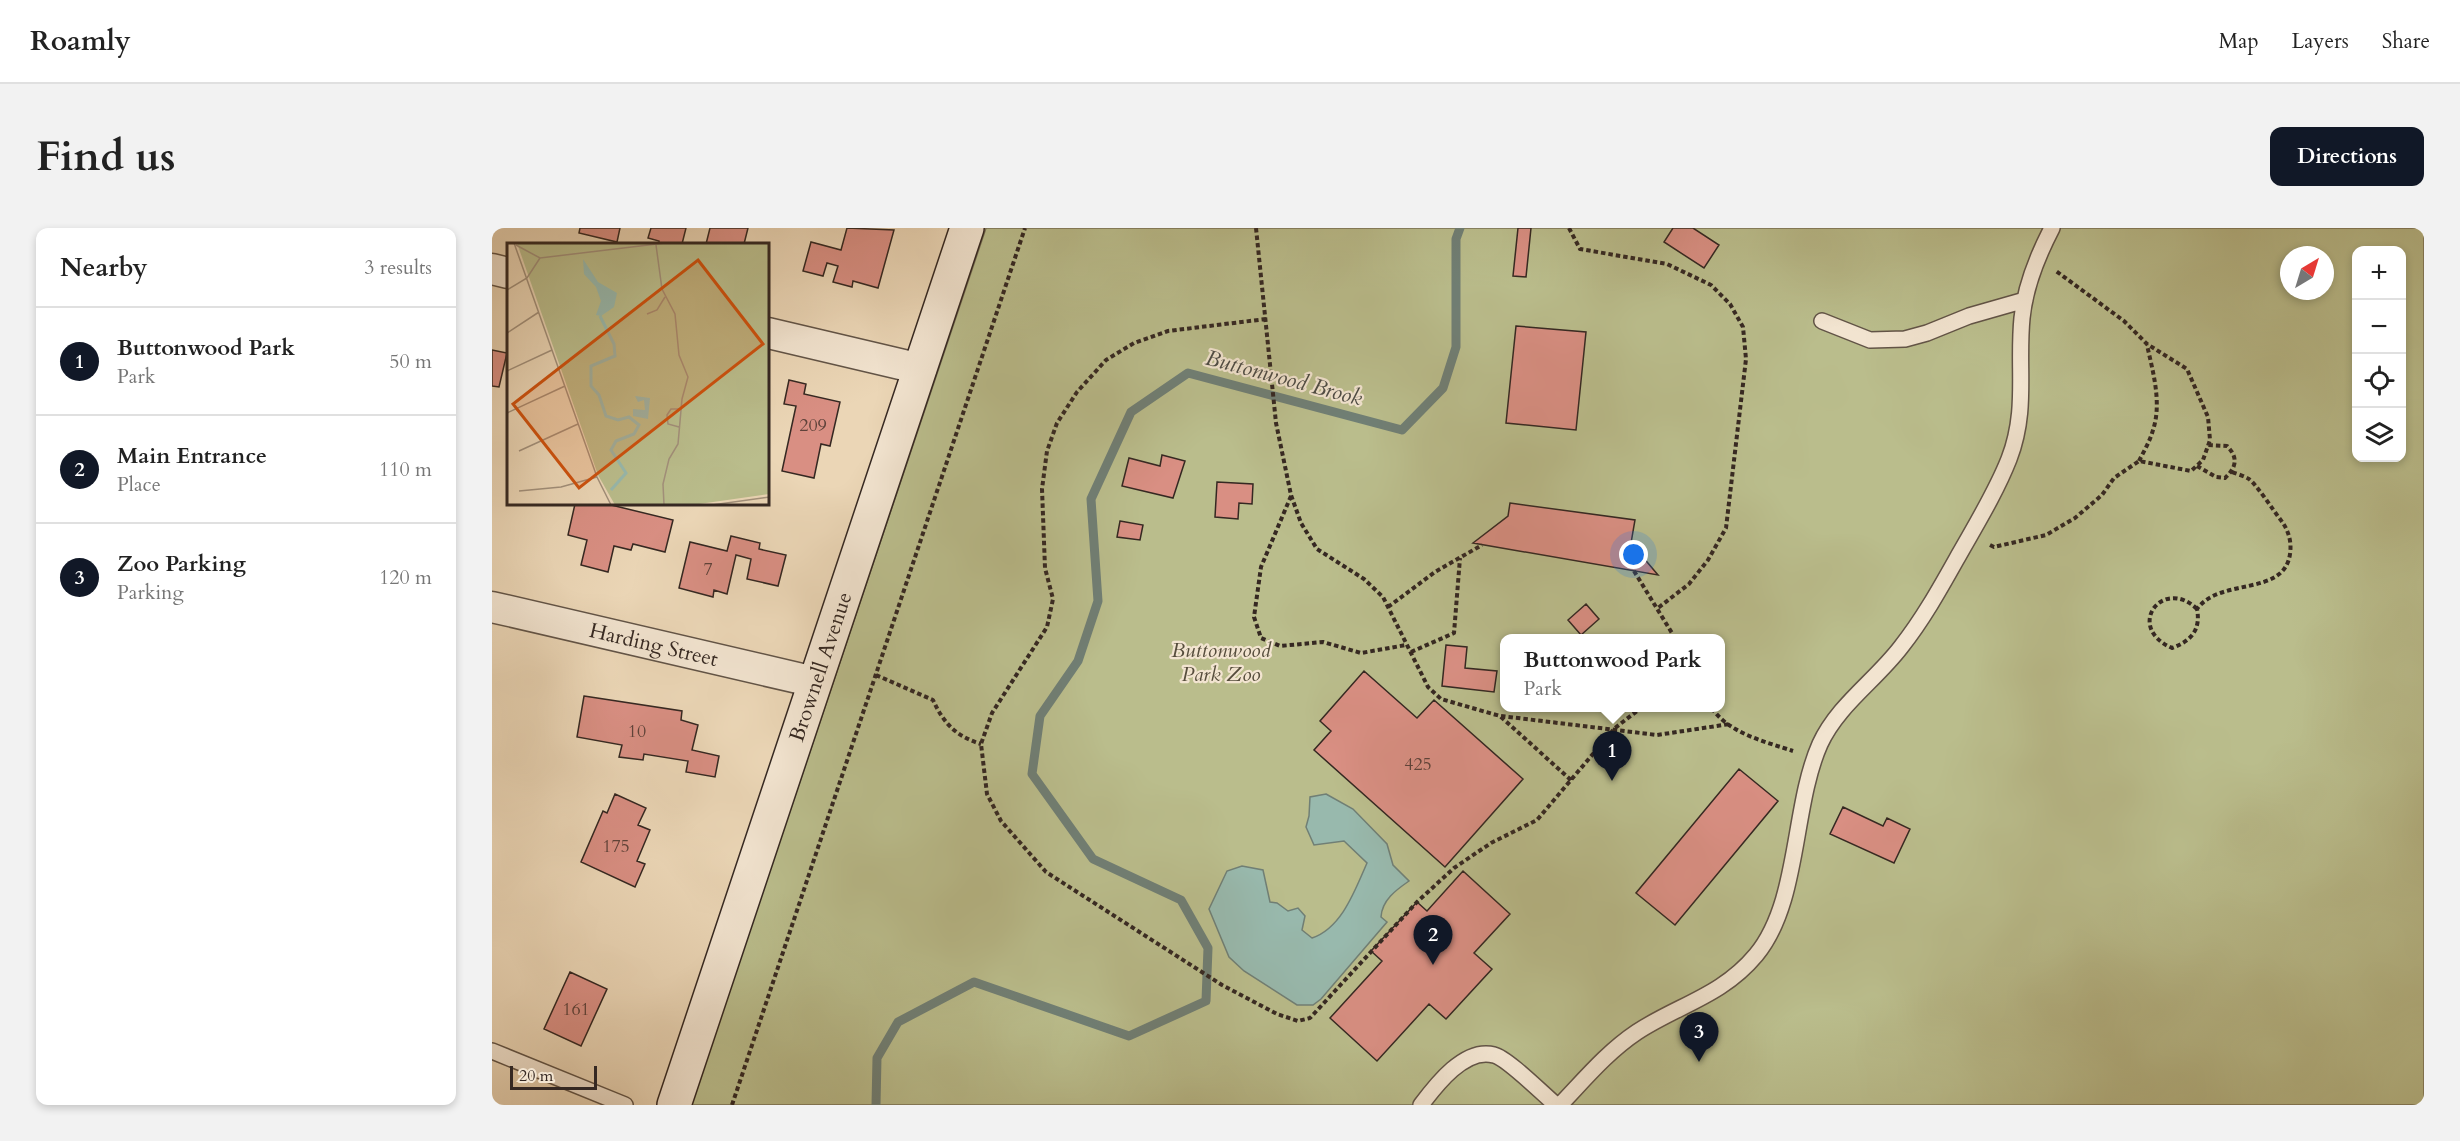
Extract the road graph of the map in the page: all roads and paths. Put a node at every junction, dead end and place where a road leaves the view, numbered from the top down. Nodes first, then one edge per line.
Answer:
1 (968, 228) edge
2 (1025, 228) edge
3 (1256, 228) edge
4 (1569, 228) edge
5 (2052, 228) edge
6 (2038, 259) junction
7 (492, 269) edge
8 (507, 273) edge
9 (2025, 300) junction
10 (1266, 319) junction
11 (1822, 321) dead end
12 (770, 333) edge
13 (2147, 344) junction
14 (921, 369) junction
15 (2208, 445) junction
16 (2139, 461) junction
17 (2197, 466) junction
18 (2232, 472) junction
19 (1291, 495) junction
20 (1971, 534) junction
21 (1482, 545) dead end
22 (1460, 558) junction
23 (1634, 571) dead end
24 (492, 607) edge
25 (1388, 607) junction
26 (1658, 608) junction
27 (2197, 609) junction
28 (1672, 634) edge
29 (1407, 645) junction
30 (1411, 652) junction
31 (876, 675) junction
32 (815, 682) junction
33 (1636, 712) edge
34 (1715, 712) edge
35 (1500, 716) junction
36 (1730, 724) junction
37 (1615, 728) junction
38 (981, 744) junction
39 (1793, 751) dead end
40 (1572, 781) junction
41 (492, 1051) edge
42 (625, 1105) edge
43 (674, 1105) edge
44 (732, 1105) edge
45 (1421, 1105) edge
46 (1558, 1105) edge

1 - 14 main road, Brownell Avenue
2 - 31 path
3 - 10 path
4 - 26 path
5 - 6 lane
6 - 9 lane
6 - 13 path
7 - 8 street
9 - 11 lane
9 - 20 lane
10 - 19 path
10 - 38 path
12 - 14 street
13 - 15 path
13 - 16 path
14 - 32 main road, Brownell Avenue
15 - 17 path
15 - 18 path
16 - 17 path
16 - 20 path
17 - 18 path
18 - 27 path
19 - 25 path
19 - 29 path
20 - 46 lane
21 - 22 path
22 - 25 path
22 - 30 path
23 - 26 path
24 - 32 street, Harding Street
25 - 29 path
26 - 28 path
27 - 27 path
29 - 30 path
30 - 35 path
31 - 38 path
31 - 44 path
32 - 43 main road, Brownell Avenue
33 - 37 path
34 - 36 path
35 - 37 path
35 - 40 path
36 - 37 path
36 - 39 path
37 - 40 path
38 - 40 path
41 - 42 lane
45 - 46 lane

